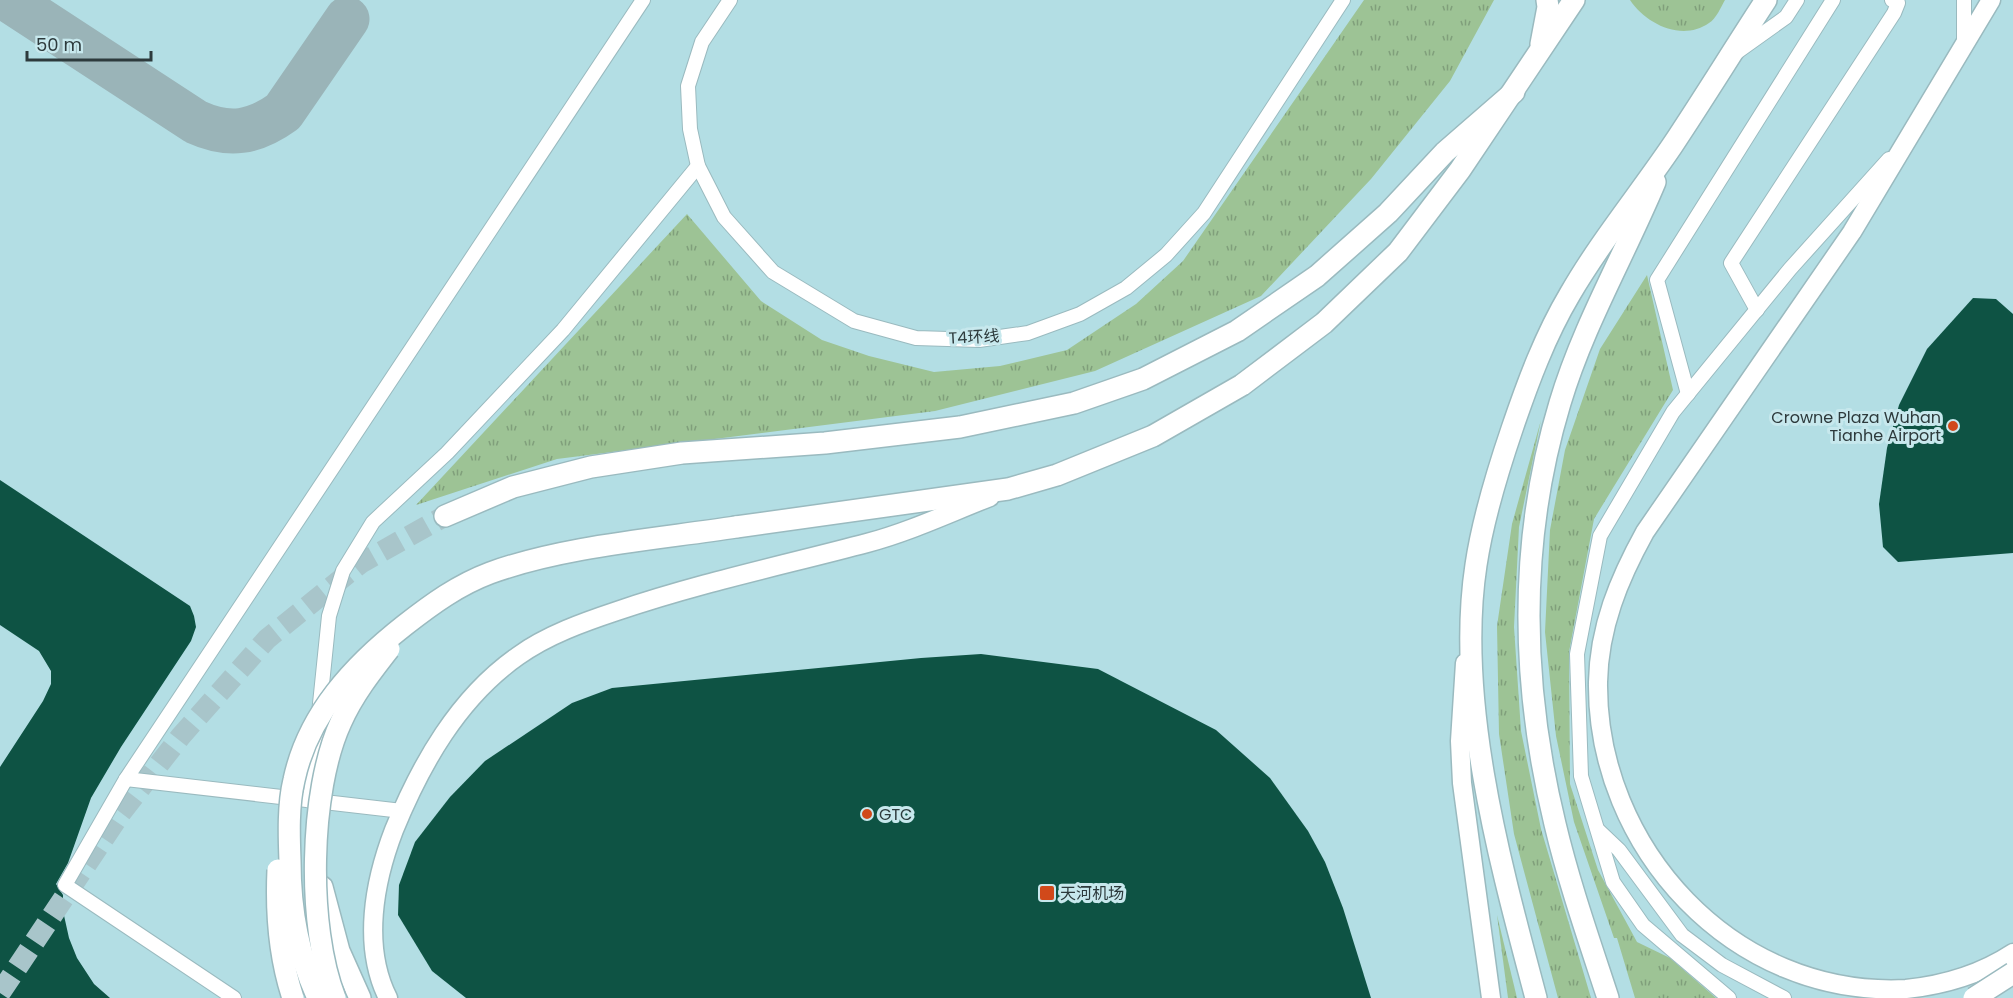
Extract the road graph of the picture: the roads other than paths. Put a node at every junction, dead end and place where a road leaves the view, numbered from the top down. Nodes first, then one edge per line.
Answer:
1 (643, 0) edge
2 (730, 0) edge
3 (1343, 0) edge
4 (1547, 0) edge
5 (1574, 0) edge
6 (1766, 0) edge
7 (1797, 0) edge
8 (1833, 0) edge
9 (1892, 0) edge
10 (1964, 0) edge
11 (1991, 0) edge
12 (1964, 45) junction
13 (1539, 53) junction
14 (1728, 59) junction
15 (1514, 92) junction
16 (1909, 138) junction
17 (1670, 149) junction
18 (698, 166) junction
19 (1757, 310) junction
20 (1688, 394) junction
21 (1008, 489) junction
22 (445, 516) tunnel mouth
23 (409, 622) junction
24 (1471, 622) junction
25 (126, 779) junction
26 (293, 780) junction
27 (310, 801) junction
28 (402, 811) junction
29 (1597, 830) junction
30 (317, 854) junction
31 (2013, 953) edge
32 (2013, 965) edge
33 (2013, 972) edge
34 (234, 998) edge
35 (293, 998) edge
36 (318, 998) edge
37 (335, 998) edge
38 (360, 998) edge
39 (388, 998) edge
40 (1491, 998) edge
41 (1536, 998) edge
42 (1608, 998) edge
43 (1729, 998) edge
44 (1784, 998) edge
45 (1974, 998) edge
46 (1992, 998) edge

1 - 25 street
2 - 18 street, T4环线
3 - 18 street, T4环线
4 - 13 main road
5 - 13 main road
6 - 14 main road
7 - 14 street
8 - 20 street
9 - 19 street
10 - 12 street
11 - 12 main road
12 - 16 main road
13 - 15 main road
14 - 17 main road
15 - 21 main road
15 - 22 main road
16 - 19 street
16 - 31 main road
17 - 24 main road
17 - 42 main road
18 - 27 street
19 - 20 street
20 - 29 street
21 - 23 main road, bridge
21 - 28 main road
23 - 26 main road, bridge
23 - 30 main road, bridge
24 - 40 main road
24 - 41 main road
25 - 27 street
25 - 34 street
26 - 35 main road, bridge
26 - 36 main road, bridge
27 - 28 street
28 - 39 main road
29 - 43 street
29 - 44 street
30 - 37 main road, bridge
30 - 38 main road, bridge
32 - 46 street
33 - 45 main road, bridge

